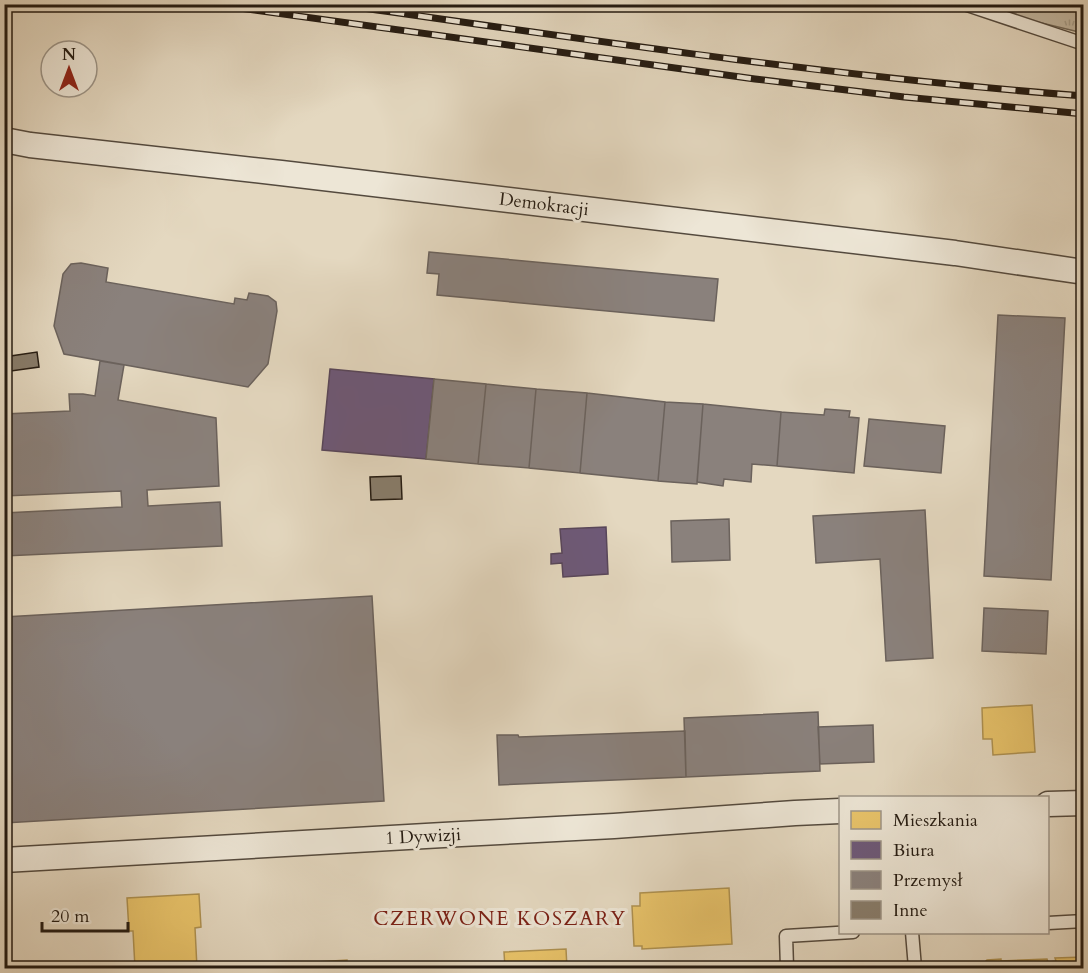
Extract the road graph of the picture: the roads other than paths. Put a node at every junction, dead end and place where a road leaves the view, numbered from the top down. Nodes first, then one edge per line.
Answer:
1 (964, 4) edge
2 (1083, 44) edge
3 (4, 140) edge
4 (1083, 272) edge
5 (1083, 803) edge
6 (1049, 804) edge
7 (839, 811) edge
8 (4, 860) edge
9 (1083, 921) edge
10 (1049, 923) edge
11 (839, 934) edge
12 (912, 934) edge
13 (787, 969) edge
14 (915, 969) edge

1 - 2 lane
3 - 4 street, Demokracji
5 - 6 street
7 - 8 street, 1 Dywizji
9 - 10 lane
11 - 13 lane
12 - 14 lane

